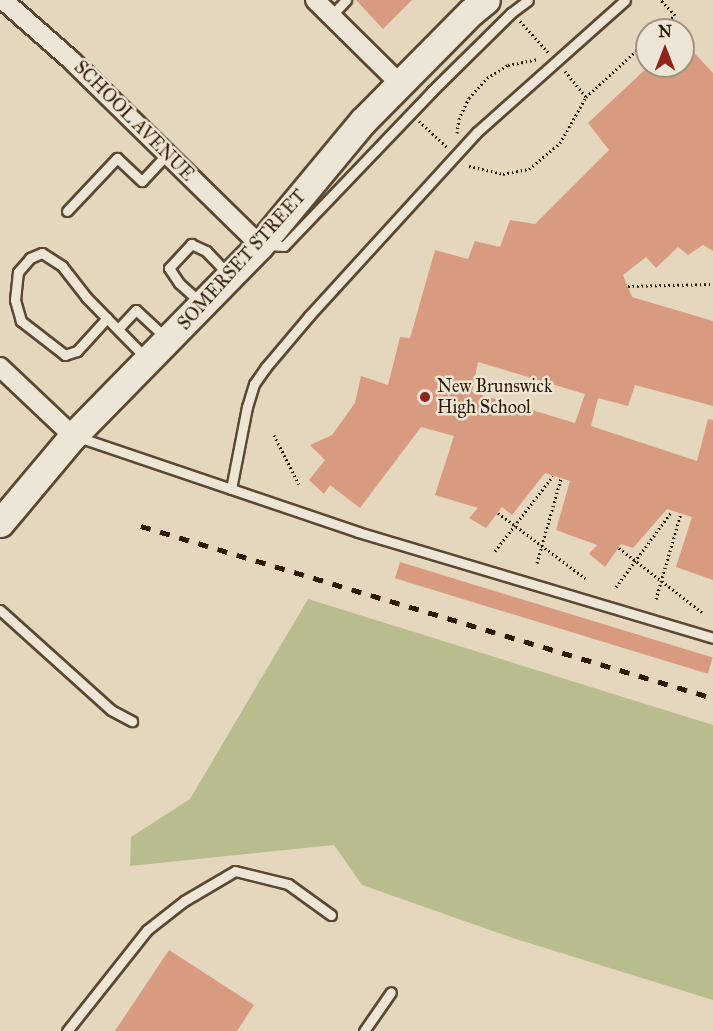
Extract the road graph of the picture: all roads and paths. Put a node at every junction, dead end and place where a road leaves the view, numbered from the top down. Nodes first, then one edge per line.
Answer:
1 (3, 0) edge
2 (315, 0) edge
3 (346, 0) edge
4 (486, 0) edge
5 (528, 0) edge
6 (625, 0) edge
7 (661, 0) edge
8 (331, 16) junction
9 (672, 18) edge
10 (520, 21) dead end
11 (635, 52) edge
12 (565, 70) dead end
13 (395, 86) junction
14 (586, 97) junction
15 (418, 120) dead end
16 (167, 154) junction
17 (469, 166) dead end
18 (67, 211) dead end
19 (260, 245) junction
20 (231, 276) junction
21 (713, 284) edge
22 (628, 286) dead end
23 (204, 305) junction
24 (107, 318) junction
25 (117, 329) junction
26 (168, 341) junction
27 (148, 360) junction
28 (0, 367) edge
29 (274, 435) dead end
30 (73, 436) junction
31 (553, 476) dead end
32 (561, 478) dead end
33 (299, 484) dead end
34 (231, 489) junction
35 (672, 511) dead end
36 (498, 513) dead end
37 (681, 513) dead end
38 (0, 523) edge
39 (515, 526) junction
40 (542, 546) junction
41 (619, 548) dead end
42 (495, 551) dead end
43 (635, 561) junction
44 (537, 563) dead end
45 (585, 578) dead end
46 (662, 582) junction
47 (616, 587) dead end
48 (656, 599) dead end
49 (0, 610) edge
50 (703, 613) dead end
51 (713, 638) edge
52 (132, 721) dead end
53 (331, 915) dead end
54 (391, 992) dead end
55 (67, 1031) edge
56 (364, 1031) edge

1 - 16 street, SCHOOL AVENUE
2 - 8 street
3 - 8 lane
4 - 13 main road, SOMERSET STREET
5 - 19 lane
6 - 34 lane
7 - 9 path
8 - 13 street
10 - 15 path
11 - 14 path
12 - 14 path
13 - 19 main road, SOMERSET STREET
14 - 17 path
16 - 18 lane
16 - 19 street, SCHOOL AVENUE
19 - 20 main road, SOMERSET STREET
20 - 23 main road, SOMERSET STREET
20 - 23 lane
21 - 22 path
23 - 26 main road, SOMERSET STREET
24 - 24 lane
24 - 25 lane
25 - 26 lane
25 - 27 lane
26 - 27 main road, SOMERSET STREET
27 - 30 main road, SOMERSET STREET
28 - 30 street
29 - 33 path
30 - 34 lane
30 - 38 main road, SOMERSET STREET
31 - 39 path
32 - 40 path
34 - 51 lane
35 - 43 path
36 - 39 path
37 - 46 path
39 - 40 path
39 - 42 path
40 - 44 path
40 - 45 path
41 - 43 path
43 - 46 path
43 - 47 path
46 - 48 path
46 - 50 path
49 - 52 lane
53 - 55 lane
54 - 56 lane

